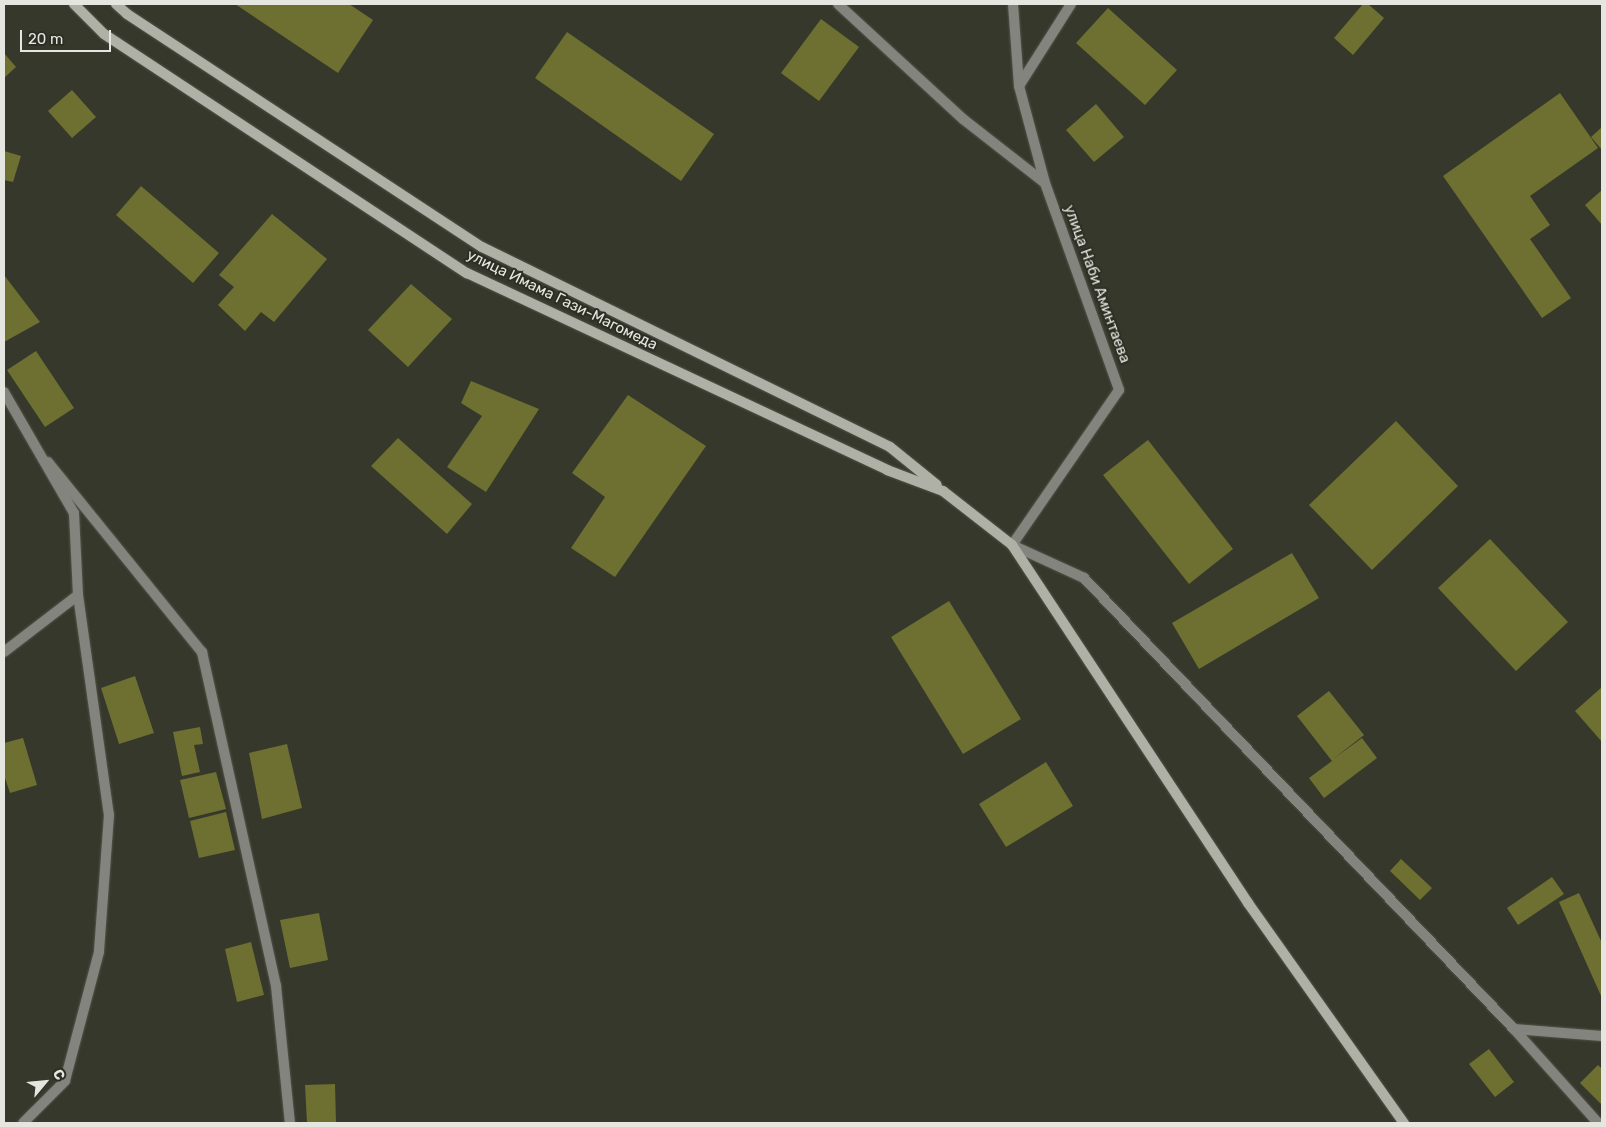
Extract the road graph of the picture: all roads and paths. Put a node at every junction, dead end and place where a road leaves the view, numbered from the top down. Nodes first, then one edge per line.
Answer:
1 (74, 4) edge
2 (116, 4) edge
3 (838, 4) edge
4 (1013, 4) edge
5 (1071, 4) edge
6 (1019, 86) junction
7 (1045, 183) junction
8 (4, 392) edge
9 (36, 448) junction
10 (943, 491) junction
11 (1012, 545) junction
12 (78, 595) junction
13 (4, 652) edge
14 (1514, 1028) junction
15 (1602, 1036) edge
16 (23, 1123) edge
17 (290, 1123) edge
18 (1404, 1123) edge
19 (1598, 1123) edge

1 - 10 main road, улица Имама Гази-Магомеда
2 - 10 main road
3 - 7 street
4 - 6 street, улица Наби Аминтаева
5 - 6 street
6 - 7 street, улица Наби Аминтаева
7 - 11 street, улица Наби Аминтаева
8 - 9 street
9 - 12 street
9 - 17 street
10 - 11 main road, улица Имама Гази-Магомеда
11 - 14 street
11 - 18 main road, улица Имама Гази-Магомеда
12 - 13 street
12 - 16 street
14 - 15 street
14 - 19 street

